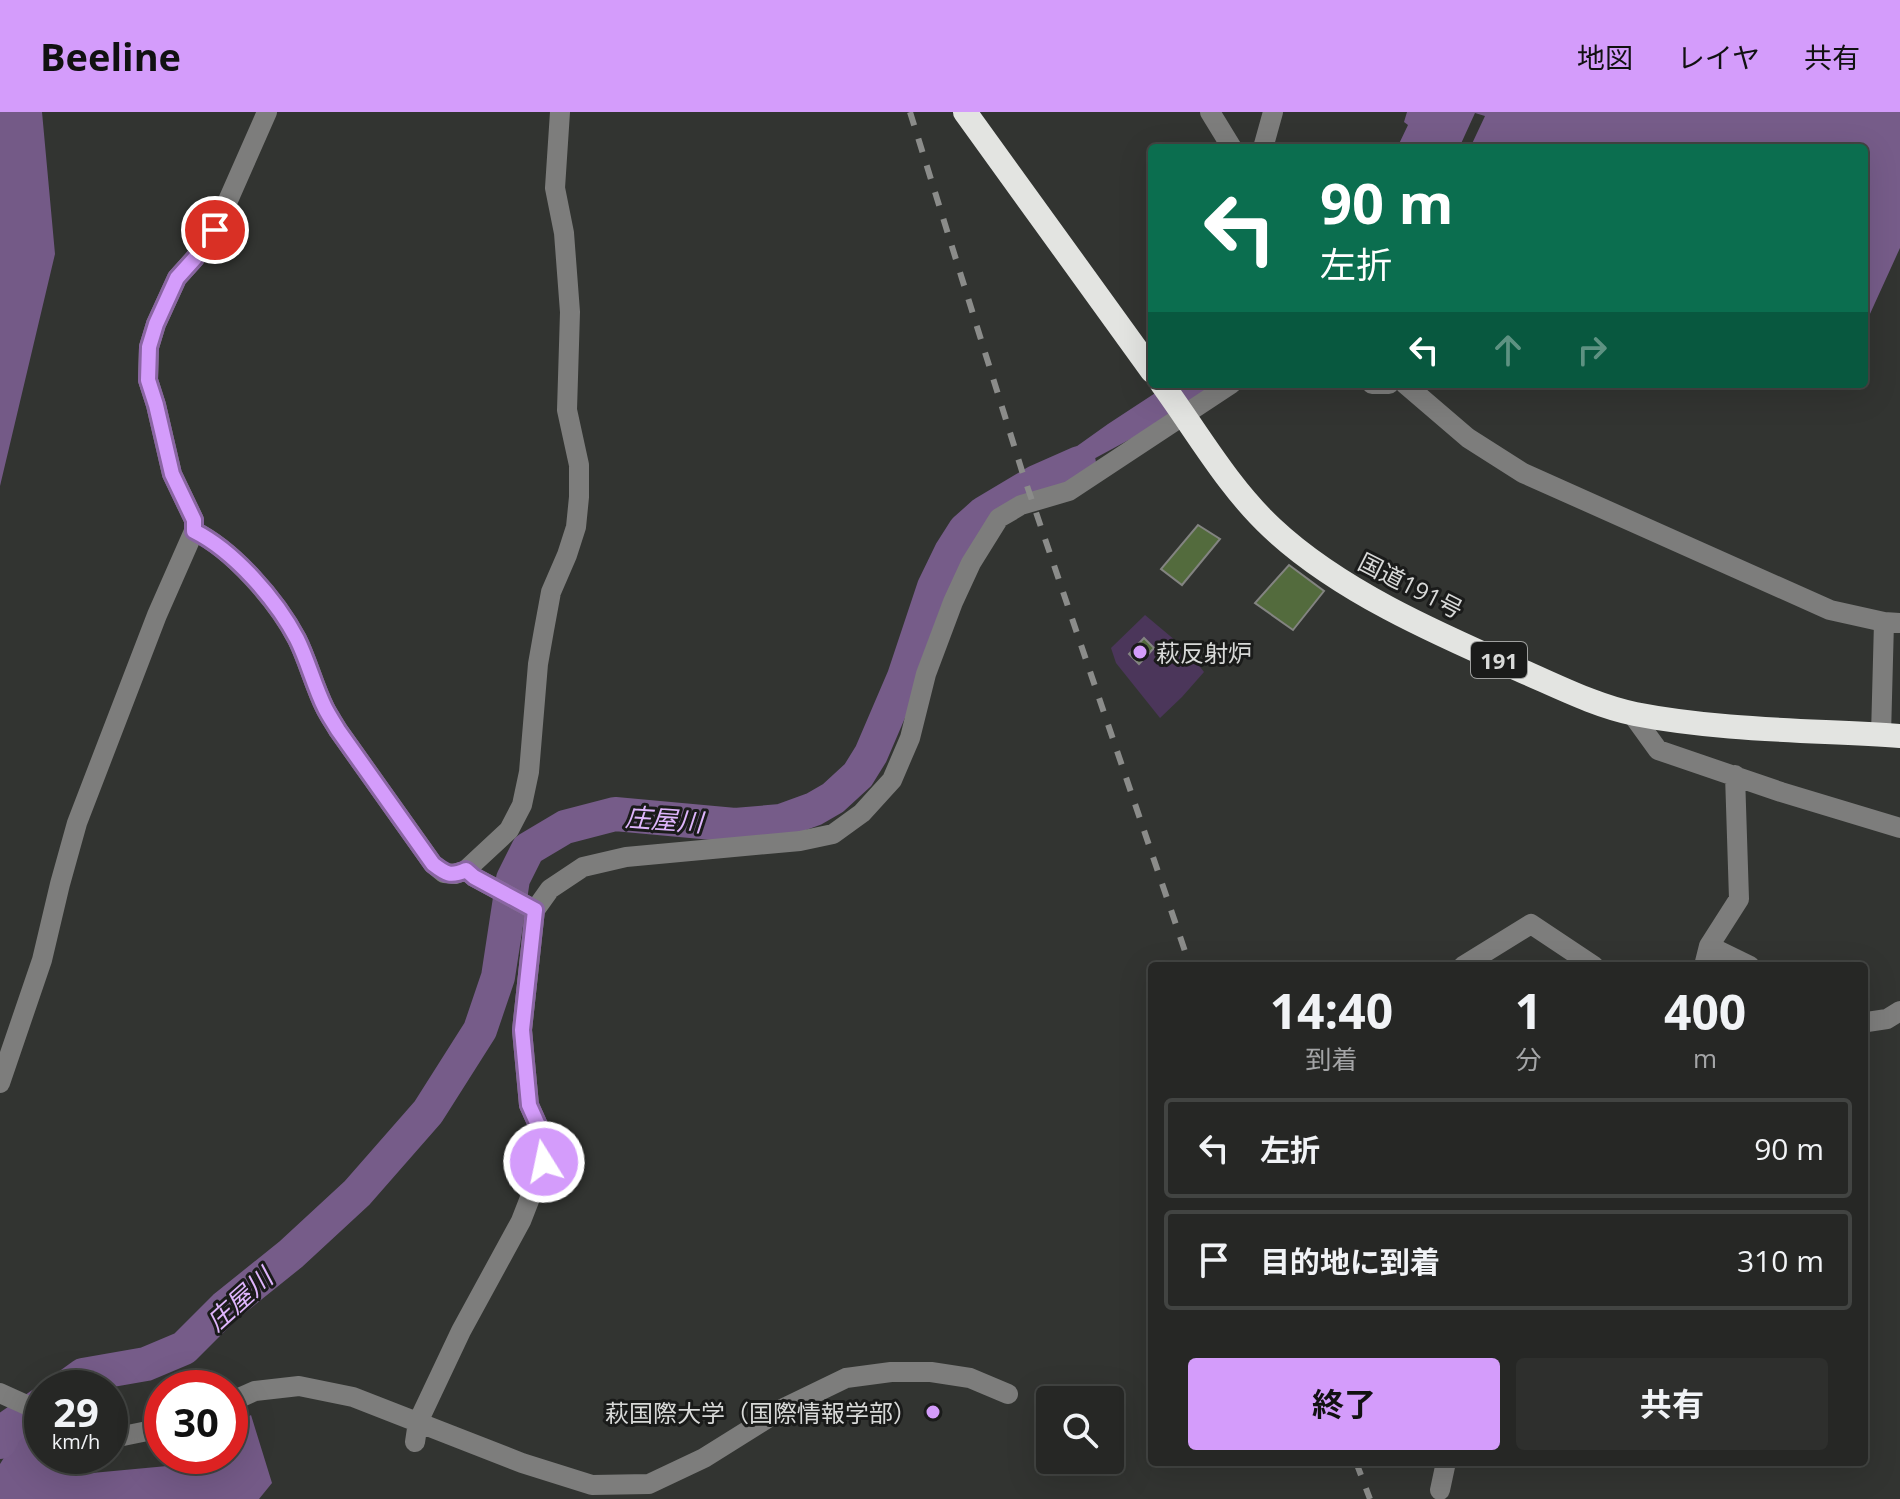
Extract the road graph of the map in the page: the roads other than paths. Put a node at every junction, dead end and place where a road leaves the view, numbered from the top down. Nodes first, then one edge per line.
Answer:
1 (267, 112) edge
2 (560, 112) edge
3 (965, 112) edge
4 (1210, 112) edge
5 (1273, 112) edge
6 (1230, 144) edge
7 (1264, 144) edge
8 (1148, 365) edge
9 (1165, 388) edge
10 (1224, 388) edge
11 (1410, 388) edge
12 (1183, 413) junction
13 (194, 531) junction
14 (1892, 623) edge
15 (1632, 714) junction
16 (1890, 735) edge
17 (1735, 775) junction
18 (1900, 828) edge
19 (466, 870) junction
20 (535, 910) junction
21 (1706, 956) edge
22 (1469, 962) edge
23 (1588, 962) edge
24 (1732, 962) edge
25 (1900, 1011) edge
26 (1868, 1022) edge
27 (0, 1083) edge
28 (0, 1393) edge
29 (248, 1394) edge
30 (1008, 1394) dead end
31 (24, 1404) edge
32 (416, 1432) junction
33 (1445, 1466) edge
34 (1440, 1490) dead end

1 - 13 street
2 - 19 street
3 - 8 highway
4 - 6 street
5 - 7 street
9 - 12 highway, 国道191号 / 191
10 - 12 street
11 - 14 street
12 - 15 highway, 国道191号 / 191
12 - 20 street
13 - 19 street
13 - 27 street
14 - 16 street
15 - 16 highway, 国道191号 / 191
15 - 17 street
17 - 18 street
17 - 21 street
19 - 20 street
20 - 32 street
21 - 24 street
22 - 23 street
25 - 26 street
28 - 31 street
29 - 32 street
30 - 32 street
33 - 34 street

